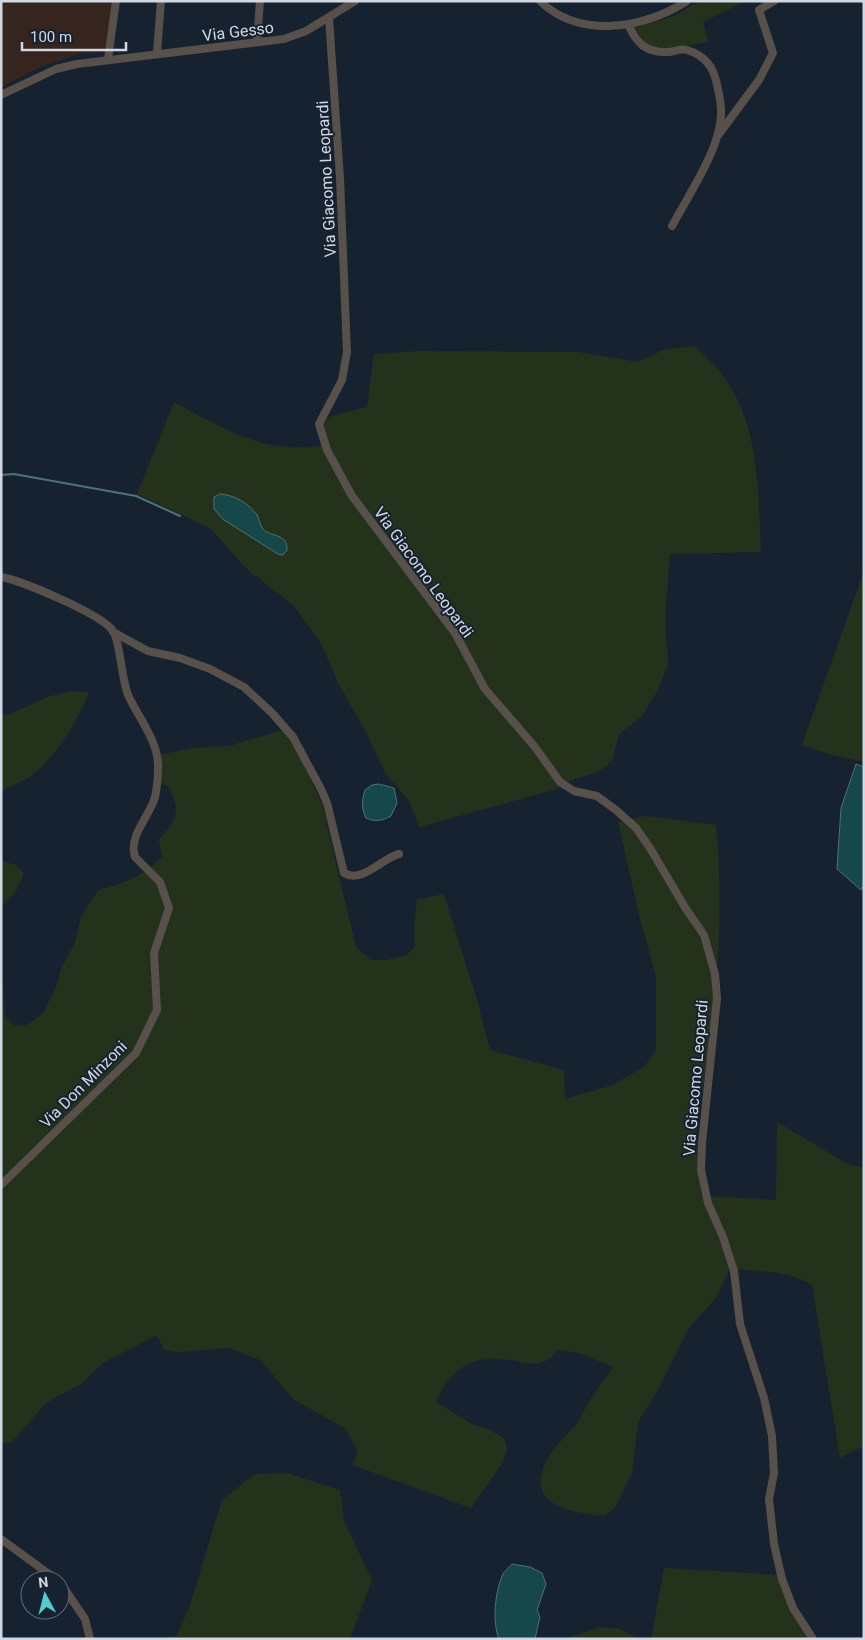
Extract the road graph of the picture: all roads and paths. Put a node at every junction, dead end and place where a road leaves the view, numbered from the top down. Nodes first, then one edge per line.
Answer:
1 (116, 1) edge
2 (161, 1) edge
3 (260, 1) edge
4 (355, 1) edge
5 (540, 1) edge
6 (687, 1) edge
7 (774, 1) edge
8 (329, 18) junction
9 (628, 24) junction
10 (258, 42) junction
11 (157, 53) junction
12 (108, 59) junction
13 (1, 95) edge
14 (718, 134) junction
15 (672, 226) dead end
16 (1, 577) edge
17 (113, 632) junction
18 (399, 854) dead end
19 (1, 1185) edge
20 (1, 1539) edge
21 (44, 1570) edge
22 (70, 1597) edge
23 (90, 1639) edge
24 (813, 1639) edge

1 - 12 street
2 - 11 street
3 - 10 street
4 - 8 street, Via Gesso
5 - 9 street
6 - 9 street
7 - 14 street
8 - 10 street, Via Gesso
8 - 24 street, Via Giacomo Leopardi
9 - 14 street
10 - 11 street, Via Gesso
11 - 12 street, Via Gesso
12 - 13 street, Via Gesso
14 - 15 street
16 - 17 street
17 - 18 street
17 - 19 street, Via Don Minzoni
20 - 21 street
22 - 23 street

